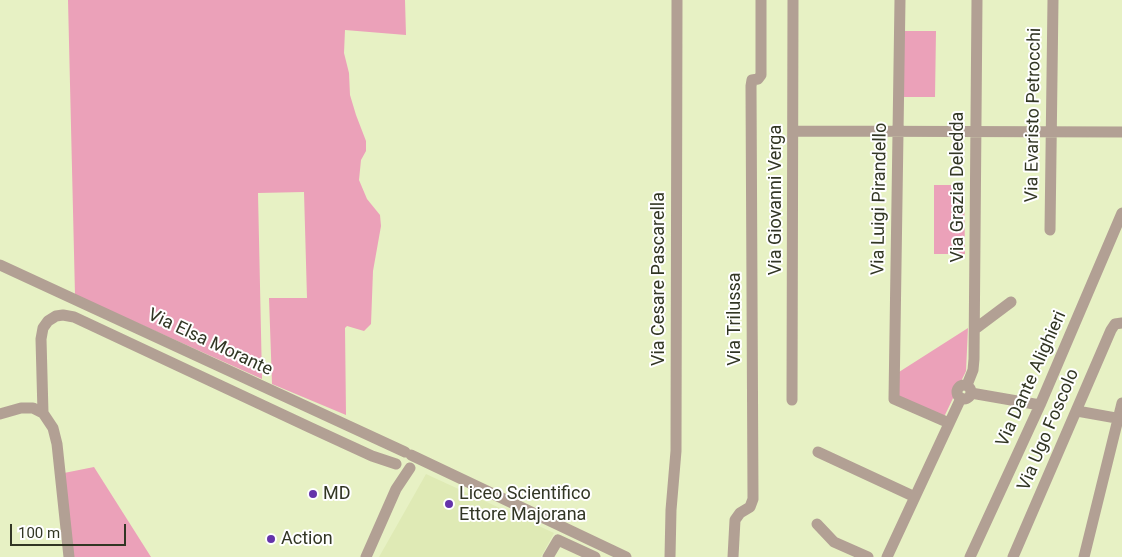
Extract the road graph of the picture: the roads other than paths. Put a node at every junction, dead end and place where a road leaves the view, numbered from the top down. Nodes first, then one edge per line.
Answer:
1 (677, 0) edge
2 (761, 0) edge
3 (793, 0) edge
4 (900, 0) edge
5 (977, 0) edge
6 (1053, 0) edge
7 (794, 131) junction
8 (898, 132) junction
9 (1052, 132) junction
10 (1122, 132) edge
11 (975, 133) junction
12 (1122, 213) edge
13 (1050, 230) dead end
14 (0, 265) edge
15 (1011, 302) dead end
16 (1122, 323) edge
17 (975, 329) junction
18 (966, 392) junction
19 (792, 400) dead end
20 (1122, 403) edge
21 (1040, 405) junction
22 (1077, 411) junction
23 (43, 413) junction
24 (0, 414) edge
25 (1120, 418) edge
26 (948, 423) junction
27 (818, 452) dead end
28 (408, 454) junction
29 (396, 465) junction
30 (410, 468) junction
31 (396, 489) junction
32 (915, 497) junction
33 (817, 524) dead end
34 (69, 557) edge
35 (366, 557) edge
36 (548, 557) edge
37 (595, 557) edge
38 (626, 557) edge
39 (670, 557) edge
40 (733, 557) edge
41 (868, 557) edge
42 (887, 557) edge
43 (970, 557) edge
44 (1013, 557) edge
45 (1084, 557) edge

1 - 39 street, Via Cesare Pascarella
2 - 40 street, Via Trilussa
3 - 7 street, Via Giovanni Verga
4 - 8 street, Via Luigi Pirandello
5 - 11 street, Via Grazia Deledda
6 - 9 street, Via Evaristo Petrocchi
7 - 8 street
7 - 19 street, Via Giovanni Verga
8 - 11 street
8 - 26 street, Via Luigi Pirandello
9 - 10 street
9 - 11 street
9 - 13 street, Via Evaristo Petrocchi
11 - 17 street, Via Grazia Deledda
12 - 21 street, Via Dante Alighieri
14 - 28 street, Via Elsa Morante
15 - 17 street
16 - 22 street, Via Ugo Foscolo
17 - 18 street, Via Grazia Deledda
18 - 21 street
18 - 26 street, Via Grazia Deledda
20 - 25 street
21 - 43 street, Via Dante Alighieri
22 - 25 street
22 - 44 street, Via Ugo Foscolo
23 - 24 street
23 - 29 street
23 - 34 street
25 - 45 street
26 - 32 street, Via Grazia Deledda
27 - 32 street
28 - 29 street
28 - 30 street
28 - 38 street, Via Elsa Morante
29 - 30 street
29 - 31 street
30 - 31 street
31 - 35 street
32 - 42 street, Via Grazia Deledda
33 - 41 street
36 - 37 street

